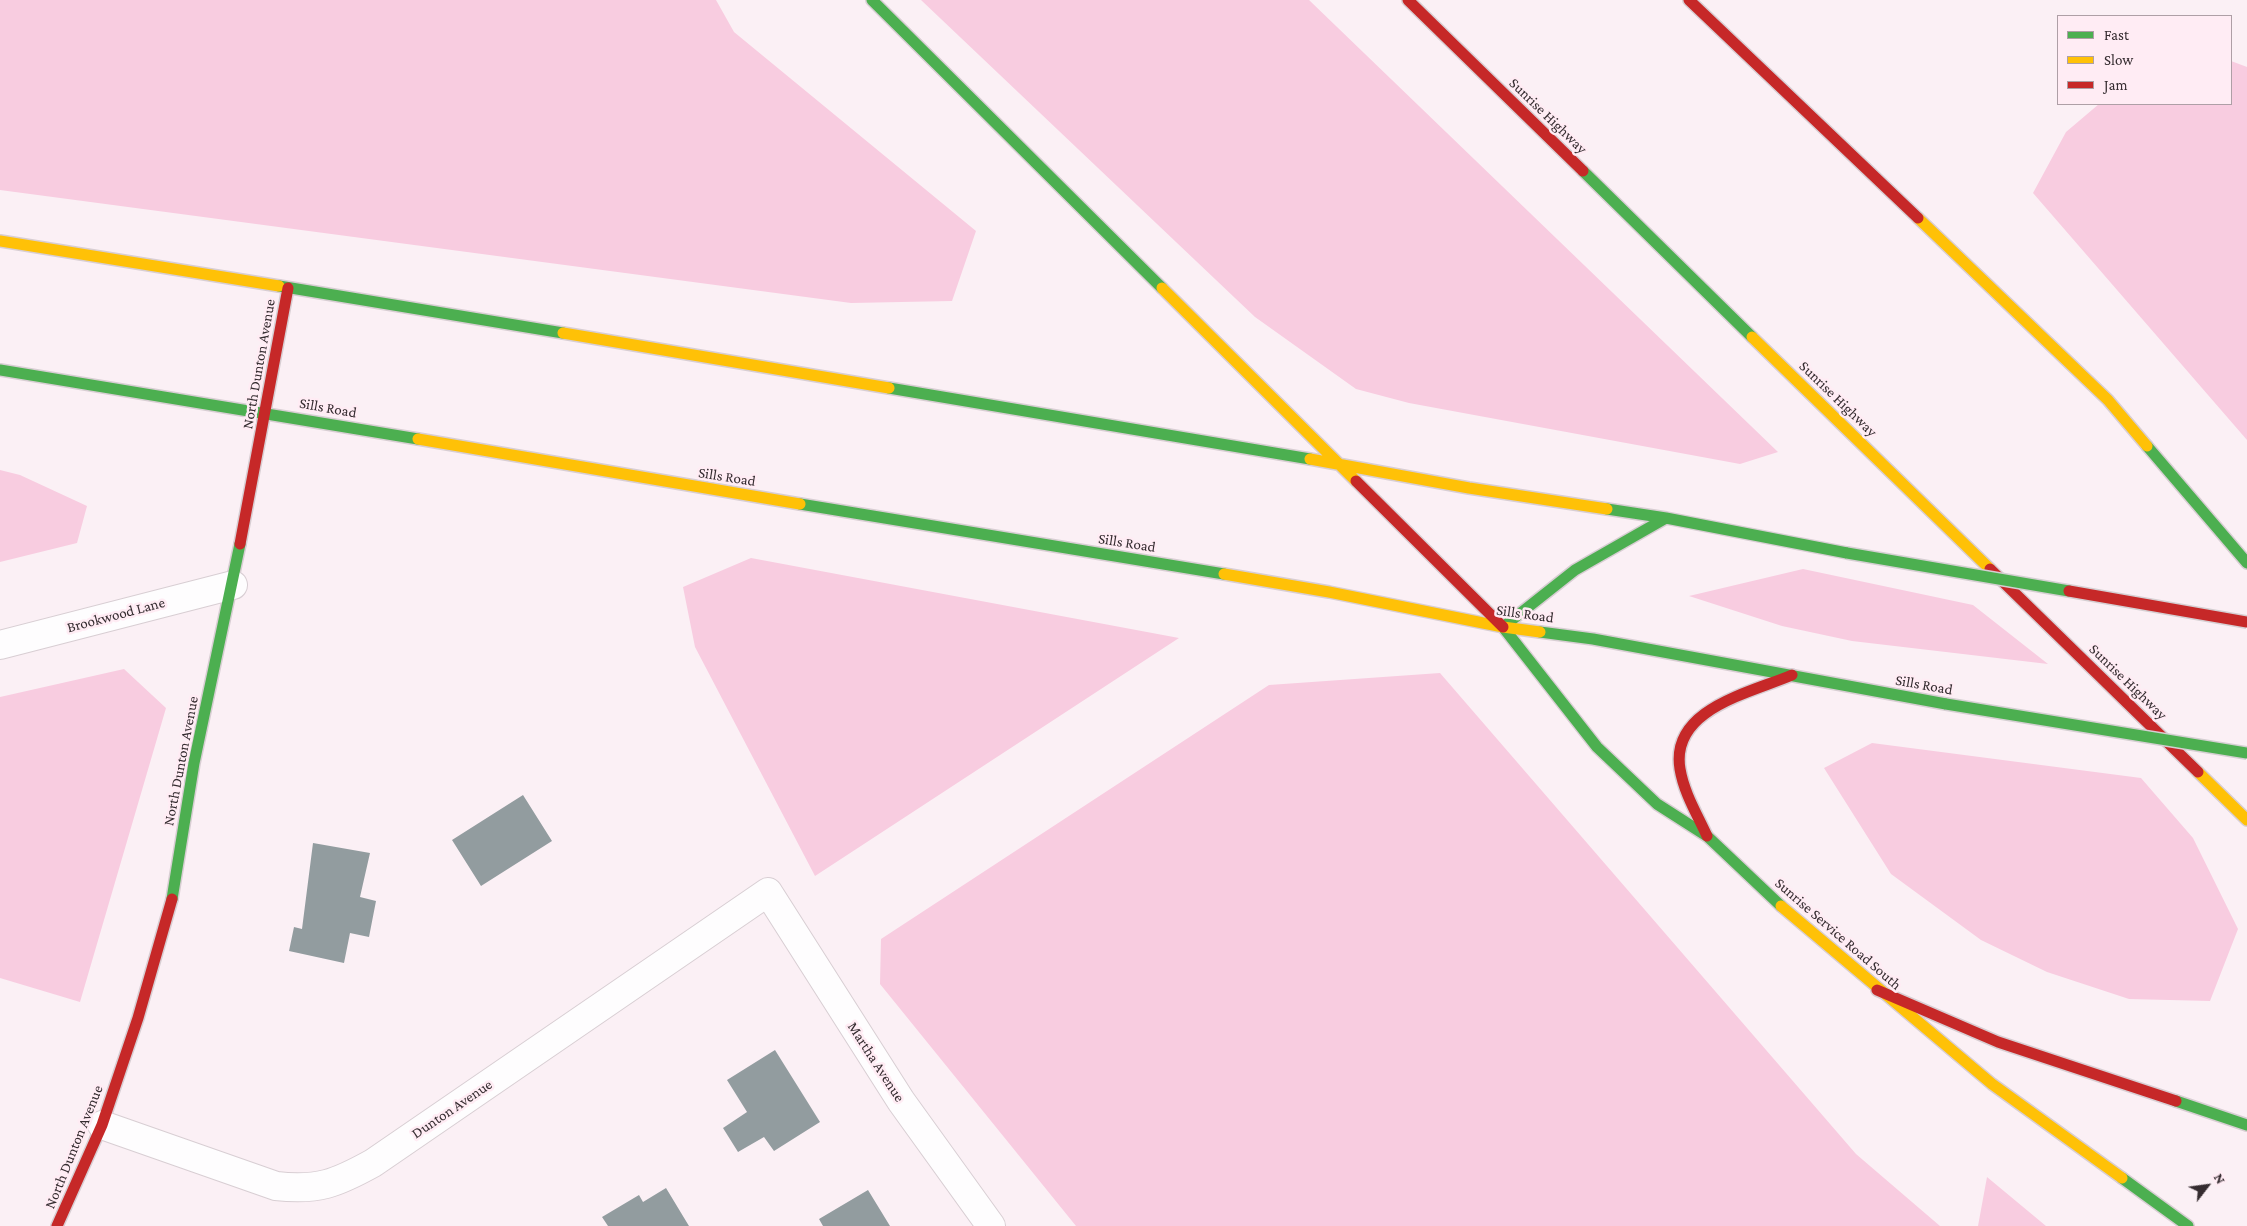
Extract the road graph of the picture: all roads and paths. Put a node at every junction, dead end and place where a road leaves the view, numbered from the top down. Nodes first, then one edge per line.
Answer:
1 (872, 0) edge
2 (1408, 0) edge
3 (1689, 0) edge
4 (0, 241) edge
5 (288, 288) junction
6 (0, 370) edge
7 (266, 412) junction
8 (1340, 464) junction
9 (1666, 518) junction
10 (2247, 563) edge
11 (232, 584) junction
12 (2247, 622) edge
13 (1504, 627) junction
14 (0, 645) edge
15 (1792, 675) junction
16 (2247, 753) edge
17 (2247, 820) edge
18 (1707, 836) junction
19 (768, 892) joint
20 (1877, 990) junction
21 (102, 1125) junction
22 (2247, 1125) edge
23 (57, 1226) edge
24 (991, 1226) edge
25 (2188, 1226) edge

1 - 8 main road, Sunrise Service Road South
2 - 17 main road, Sunrise Highway
3 - 10 main road
4 - 5 main road
5 - 7 main road, North Dunton Avenue
5 - 8 main road
6 - 7 main road, Sills Road
7 - 11 main road, North Dunton Avenue
7 - 13 main road, Sills Road
8 - 9 main road
8 - 13 main road, Sunrise Service Road South
9 - 12 main road, bridge
9 - 13 main road
11 - 14 street, Brookwood Lane
11 - 21 main road, North Dunton Avenue
13 - 15 main road, Sills Road
13 - 18 main road, Sunrise Service Road South
15 - 16 main road, Sills Road, bridge
15 - 18 main road
18 - 20 main road, Sunrise Service Road South
19 - 21 street, Dunton Avenue
19 - 24 street, Martha Avenue
20 - 22 main road
20 - 25 main road, Sunrise Service Road South
21 - 23 main road, North Dunton Avenue

